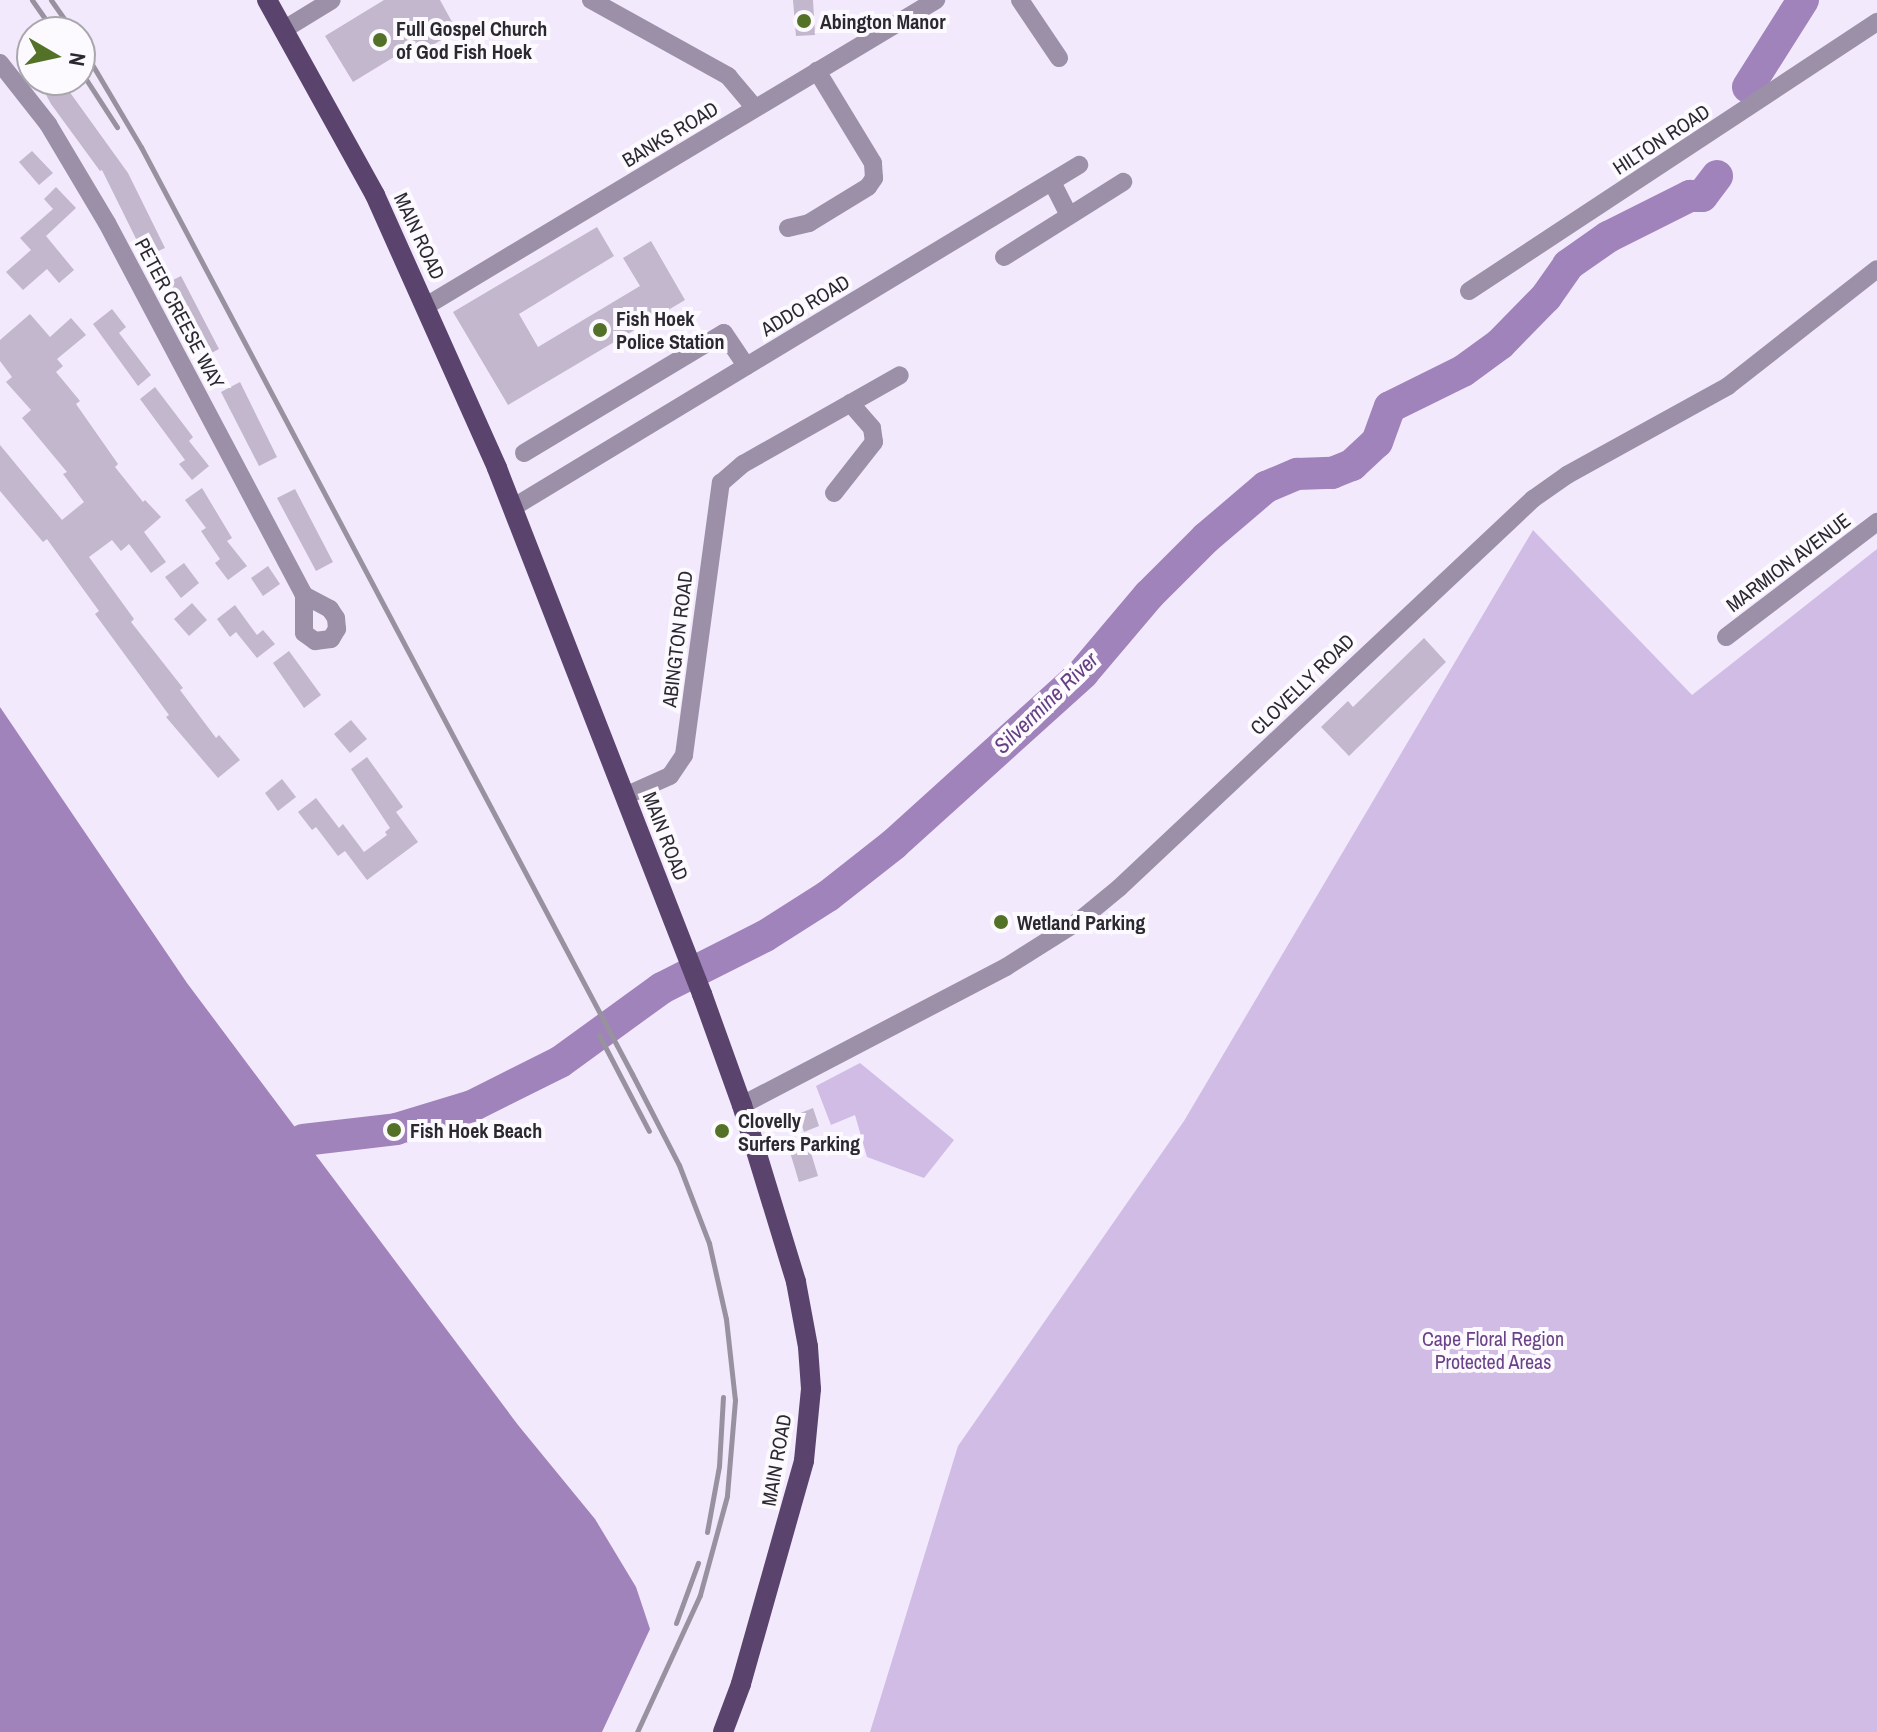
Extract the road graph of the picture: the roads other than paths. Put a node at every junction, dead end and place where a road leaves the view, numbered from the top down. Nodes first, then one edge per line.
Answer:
1 (267, 0) edge
2 (332, 0) edge
3 (591, 0) edge
4 (936, 0) edge
5 (1020, 0) edge
6 (1877, 22) edge
7 (283, 30) junction
8 (1059, 58) dead end
9 (0, 63) edge
10 (817, 71) junction
11 (755, 108) junction
12 (1079, 165) dead end
13 (1052, 182) junction
14 (1123, 182) dead end
15 (1069, 215) junction
16 (788, 228) dead end
17 (1004, 257) dead end
18 (1877, 269) edge
19 (1469, 291) dead end
20 (426, 306) junction
21 (746, 366) junction
22 (900, 375) dead end
23 (850, 403) junction
24 (524, 453) dead end
25 (834, 493) dead end
26 (512, 508) junction
27 (1877, 522) edge
28 (304, 595) dead end
29 (1726, 637) dead end
30 (625, 796) junction
31 (742, 1105) junction
32 (723, 1732) edge

1 - 7 main road, MAIN ROAD
2 - 7 street
3 - 11 street
4 - 10 street, BANKS ROAD
5 - 8 street
6 - 19 street, HILTON ROAD
7 - 20 main road, MAIN ROAD
9 - 28 street, PETER CREESE WAY
10 - 11 street, BANKS ROAD
10 - 16 street
11 - 20 street, BANKS ROAD
12 - 13 street, ADDO ROAD
13 - 15 street
13 - 21 street, ADDO ROAD
14 - 15 street
15 - 17 street
18 - 31 street, CLOVELLY ROAD
20 - 26 main road, MAIN ROAD
21 - 24 street
21 - 26 street, ADDO ROAD
22 - 23 street, ABINGTON ROAD
23 - 25 street
23 - 30 street, ABINGTON ROAD
26 - 30 main road, MAIN ROAD
27 - 29 street, MARMION AVENUE
30 - 31 main road, MAIN ROAD
31 - 32 main road, MAIN ROAD

